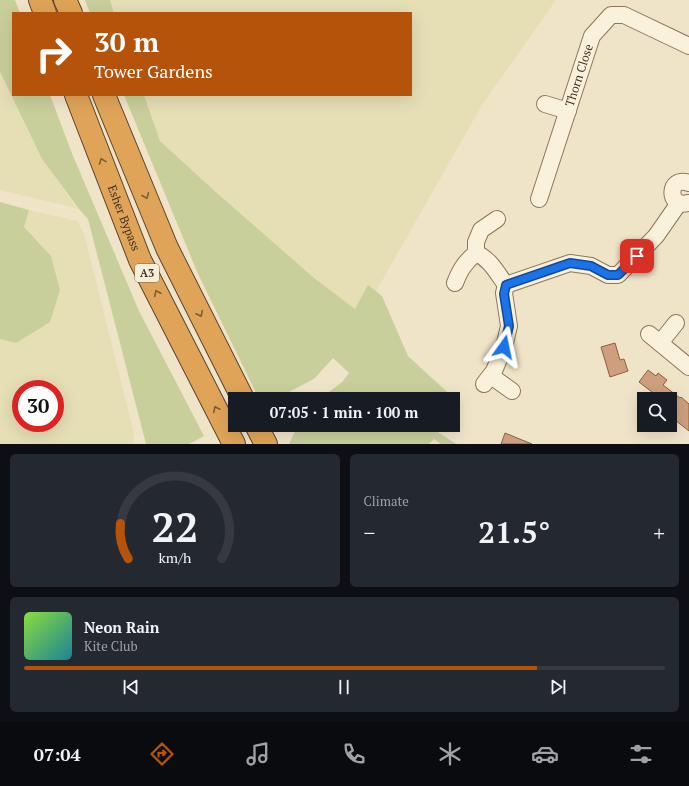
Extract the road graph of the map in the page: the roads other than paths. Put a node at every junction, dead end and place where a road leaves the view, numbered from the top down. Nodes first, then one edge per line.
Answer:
1 (40, 0) edge
2 (65, 0) edge
3 (45, 12) edge
4 (71, 12) edge
5 (689, 46) edge
6 (76, 96) edge
7 (104, 96) edge
8 (545, 104) dead end
9 (568, 111) junction
10 (689, 182) edge
11 (539, 199) dead end
12 (684, 203) edge
13 (497, 218) dead end
14 (476, 253) junction
15 (455, 283) dead end
16 (506, 285) junction
17 (676, 323) dead end
18 (689, 367) edge
19 (512, 391) dead end
20 (239, 392) edge
21 (260, 432) edge
22 (234, 444) edge
23 (266, 444) edge

1 - 3 highway
2 - 4 highway
5 - 9 street, Thorn Close
22 -> 6 highway, Esher Bypass / A3
7 -> 20 highway, A3
8 - 9 street
9 - 11 street, Thorn Close
10 - 12 street
12 - 16 street
13 - 14 street
14 - 15 street
14 - 16 street
16 - 19 street
17 - 18 street
21 - 23 highway

